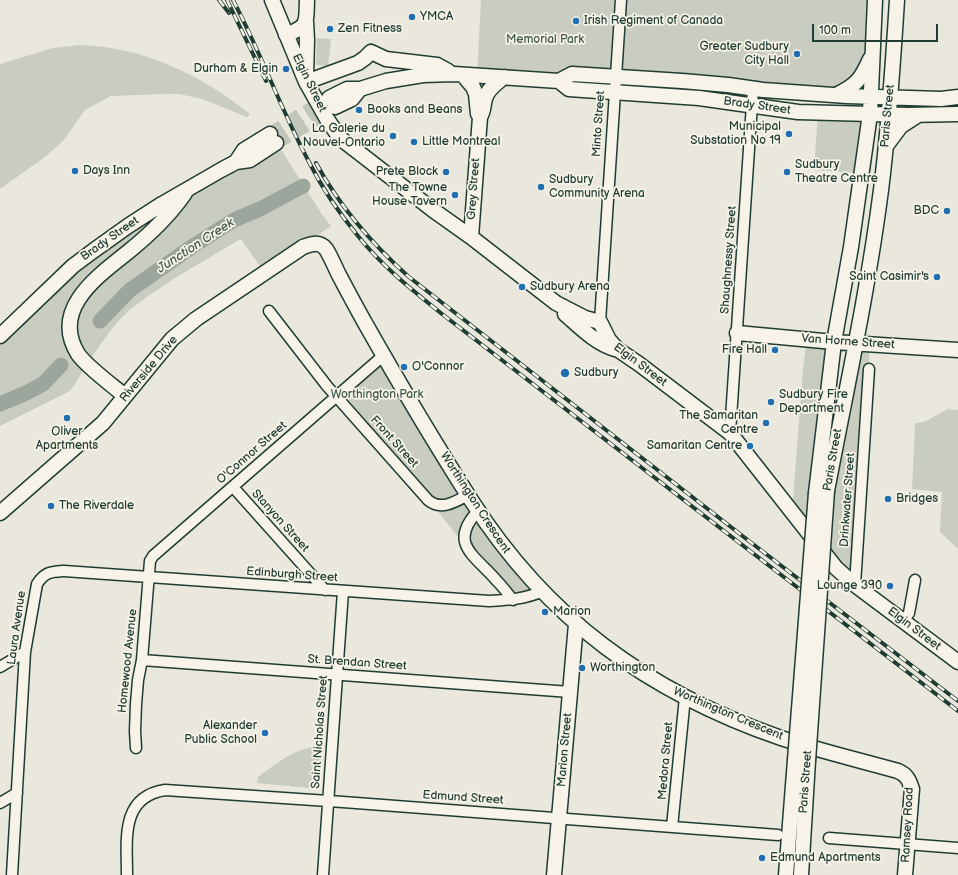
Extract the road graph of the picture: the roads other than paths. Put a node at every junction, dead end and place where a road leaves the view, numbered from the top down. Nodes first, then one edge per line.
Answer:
1 (272, 0) edge
2 (307, 0) edge
3 (621, 0) edge
4 (875, 0) edge
5 (896, 0) edge
6 (306, 22) junction
7 (286, 35) junction
8 (872, 55) junction
9 (458, 74) junction
10 (615, 76) junction
11 (504, 77) junction
12 (559, 81) junction
13 (306, 82) junction
14 (753, 88) junction
15 (614, 93) junction
16 (836, 95) junction
17 (870, 97) junction
18 (890, 98) junction
19 (958, 98) edge
20 (332, 102) tunnel mouth
21 (752, 105) junction
22 (870, 114) junction
23 (958, 114) edge
24 (889, 115) junction
25 (918, 115) junction
26 (480, 118) junction
27 (273, 139) tunnel mouth
28 (886, 146) junction
29 (187, 189) junction
30 (125, 228) junction
31 (471, 237) junction
32 (312, 244) joint
33 (114, 262) junction
34 (556, 303) junction
35 (270, 310) dead end
36 (600, 322) junction
37 (737, 333) junction
38 (0, 336) edge
39 (834, 342) junction
40 (855, 343) junction
41 (617, 349) junction
42 (958, 350) edge
43 (384, 355) junction
44 (869, 369) dead end
45 (125, 396) junction
46 (336, 397) junction
47 (730, 433) junction
48 (233, 487) junction
49 (821, 492) junction
50 (468, 495) junction
51 (478, 511) junction
52 (0, 513) edge
53 (148, 577) junction
54 (41, 578) joint
55 (915, 580) dead end
56 (855, 585) junction
57 (325, 590) junction
58 (343, 591) junction
59 (543, 591) junction
60 (512, 600) junction
61 (904, 620) junction
62 (576, 624) junction
63 (25, 652) junction
64 (142, 660) junction
65 (958, 662) edge
66 (0, 666) edge
67 (338, 675) junction
68 (570, 692) junction
69 (685, 697) junction
70 (136, 748) dead end
71 (801, 761) junction
72 (907, 776) joint
73 (17, 793) junction
74 (329, 801) junction
75 (0, 803) edge
76 (560, 818) junction
77 (672, 827) junction
78 (778, 835) dead end
79 (829, 838) dead end
80 (907, 844) junction
81 (958, 848) edge
82 (12, 875) edge
83 (127, 875) edge
84 (323, 875) edge
85 (554, 875) edge
86 (786, 875) edge
87 (801, 875) edge
88 (905, 875) edge

1 - 7 main road, Elgin Street
2 - 6 main road
3 - 10 street, Minto Street
4 - 8 main road, Paris Street
5 - 18 main road, Paris Street
6 - 7 main road
6 - 13 main road
7 - 13 main road, Elgin Street
8 - 16 main road
8 - 17 main road, Paris Street
9 - 11 main road, Brady Street
9 - 13 main road
9 - 20 main road, Brady Street
9 - 26 main road
10 - 12 main road, Brady Street
10 - 14 main road, Brady Street
10 - 15 street, Minto Street
11 - 12 main road, Brady Street
11 - 26 main road
12 - 15 main road, Brady Street
13 - 31 main road, Elgin Street
14 - 16 main road, Brady Street
14 - 21 street, Shaughnessy Street
15 - 21 main road, Brady Street
15 - 36 street, Minto Street
16 - 17 main road, Brady Street
17 - 18 main road, Brady Street
17 - 22 main road, Paris Street
18 - 19 main road, Brady Street
18 - 24 main road, Paris Street
21 - 22 main road, Brady Street
21 - 37 street, Shaughnessy Street
22 - 24 main road, Brady Street
22 - 39 main road, Paris Street
23 - 25 main road, Brady Street
24 - 25 main road, Brady Street
24 - 28 main road, Paris Street
25 - 28 main road
26 - 31 main road, Grey Street
27 - 29 main road, Brady Street
28 - 40 main road, Paris Street
29 - 30 main road, Brady Street
29 - 33 main road
30 - 33 main road
30 - 38 main road, Brady Street
31 - 34 main road, Elgin Street
32 - 43 main road, Worthington Crescent
32 - 45 main road, Riverside Drive
33 - 45 main road
34 - 36 main road, Elgin Street
34 - 41 main road
35 - 46 street, Front Street
36 - 41 main road, Elgin Street
37 - 39 main road, Van Horne Street
37 - 47 street, Shaughnessy Street
39 - 40 main road, Van Horne Street
39 - 49 main road, Paris Street
40 - 42 main road, Van Horne Street
40 - 49 main road, Paris Street
41 - 47 main road, Elgin Street
43 - 46 street, O'Connor Street
43 - 50 main road, Worthington Crescent
44 - 56 street, Drinkwater Street
45 - 52 main road, Riverside Drive
46 - 48 street, O'Connor Street
46 - 50 street, Front Street
47 - 56 main road, Elgin Street
48 - 53 street, O'Connor Street
48 - 57 street, Stanyon Street
49 - 71 main road, Paris Street, bridge
50 - 51 main road, Worthington Crescent
51 - 59 main road, Worthington Crescent
51 - 60 street
53 - 54 street, Edinburgh Street
53 - 57 street, Edinburgh Street
53 - 64 street, Homewood Avenue
54 - 63 street, Laura Avenue
55 - 61 street
56 - 61 main road, Elgin Street
57 - 58 street, Edinburgh Street
58 - 60 street, Edinburgh Street
58 - 67 street, Saint Nicholas Street
59 - 60 street, Edinburgh Street
59 - 62 main road, Worthington Crescent
61 - 65 main road, Elgin Street
62 - 68 main road, Marion Street
62 - 69 main road, Worthington Crescent
63 - 66 street
63 - 73 street, Laura Avenue
64 - 67 street, St. Brendan Street
64 - 70 street, Homewood Avenue
67 - 68 street, St. Brendan Street
67 - 74 street, Saint Nicholas Street
68 - 76 main road, Marion Street
69 - 72 main road, Worthington Crescent
69 - 77 street, Medora Street
71 - 86 main road, Paris Street
71 - 87 main road, Paris Street
72 - 80 main road, Ramsey Road
73 - 75 street
73 - 82 street, Laura Avenue
74 - 76 street, Edmund Street
74 - 83 street, Edmund Street
74 - 84 street, Saint Nicholas Street
76 - 77 street, Edmund Street
76 - 85 main road, Marion Street
77 - 78 street, Edmund Street
79 - 80 street
80 - 81 street
80 - 88 main road, Ramsey Road

